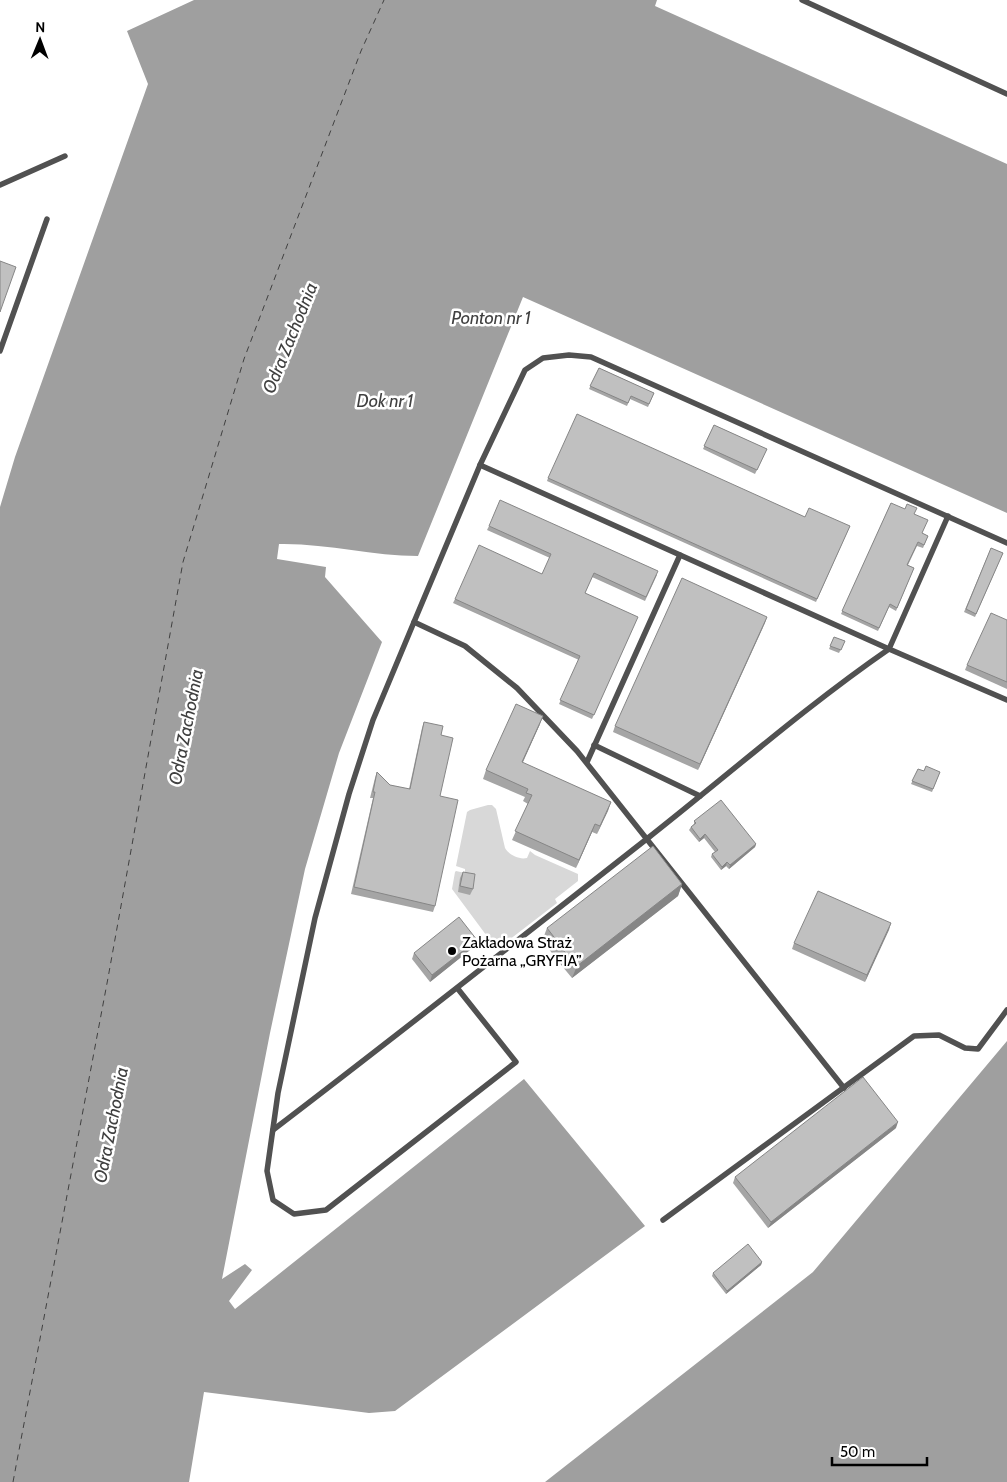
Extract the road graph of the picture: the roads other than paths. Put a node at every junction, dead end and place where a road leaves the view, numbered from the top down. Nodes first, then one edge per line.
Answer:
1 (802, 0) edge
2 (1007, 94) edge
3 (64, 156) dead end
4 (0, 185) edge
5 (47, 218) dead end
6 (0, 351) edge
7 (480, 465) junction
8 (948, 516) junction
9 (1007, 543) edge
10 (680, 555) junction
11 (414, 622) junction
12 (889, 649) junction
13 (1007, 700) edge
14 (594, 745) junction
15 (587, 762) junction
16 (700, 796) junction
17 (647, 839) junction
18 (458, 989) junction
19 (1007, 1010) edge
20 (844, 1088) junction
21 (273, 1130) junction
22 (662, 1220) dead end

1 - 2 lane
3 - 4 lane
5 - 6 lane
7 - 8 lane
7 - 10 lane
7 - 11 lane
8 - 9 lane
8 - 12 lane
10 - 12 lane
10 - 14 lane
11 - 15 lane
11 - 21 lane
12 - 13 lane
12 - 16 lane
14 - 15 lane
14 - 16 lane
15 - 17 lane
16 - 17 lane
17 - 18 lane
17 - 20 lane
18 - 21 lane
18 - 21 lane
19 - 20 lane
20 - 22 lane

